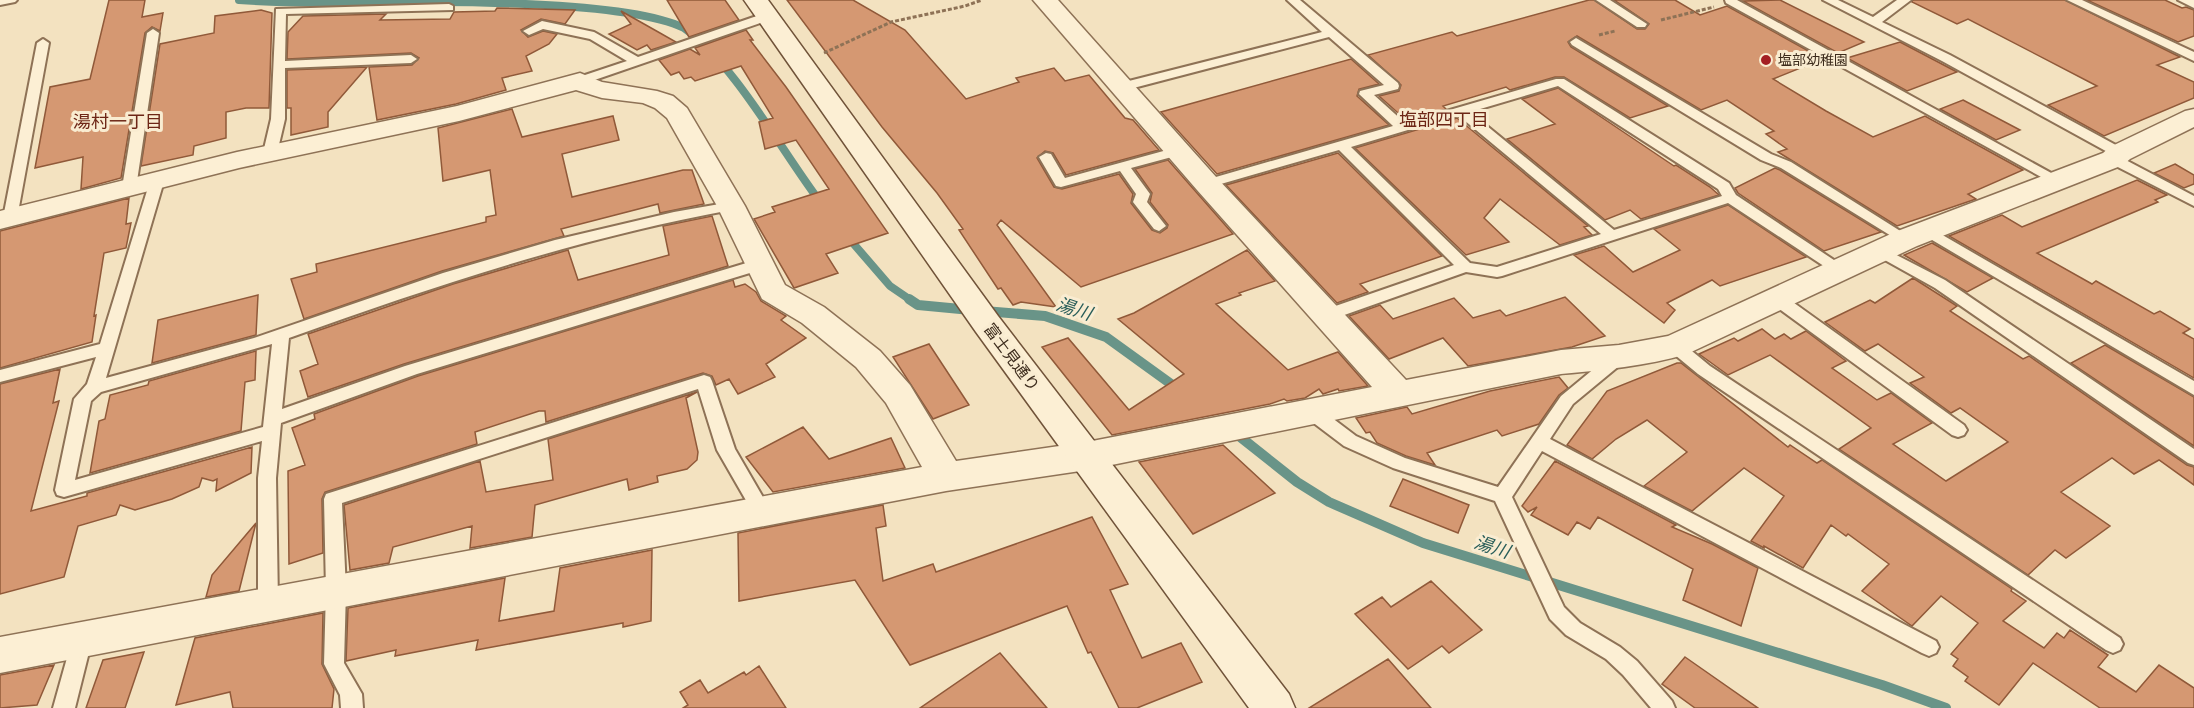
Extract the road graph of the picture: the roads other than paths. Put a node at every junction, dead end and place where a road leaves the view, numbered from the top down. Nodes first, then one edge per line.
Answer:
1 (11, 0) edge
2 (1045, 0) edge
3 (1293, 0) edge
4 (1602, 0) edge
5 (1829, 0) edge
6 (1905, 0) edge
7 (2073, 0) edge
8 (2184, 0) edge
9 (1730, 1) edge
10 (0, 2) edge
11 (2194, 4) edge
12 (449, 8) dead end
13 (762, 8) edge
14 (1875, 21) junction
15 (1641, 24) dead end
16 (529, 31) dead end
17 (153, 33) dead end
18 (1331, 33) junction
19 (1576, 42) dead end
20 (43, 43) dead end
21 (2194, 57) edge
22 (411, 59) dead end
23 (636, 61) junction
24 (279, 65) junction
25 (580, 81) junction
26 (1122, 87) junction
27 (1461, 111) junction
28 (2193, 118) edge
29 (1402, 128) junction
30 (1342, 146) junction
31 (1178, 151) junction
32 (270, 153) junction
33 (2117, 156) junction
34 (1046, 157) dead end
35 (1123, 166) junction
36 (2057, 180) junction
37 (157, 181) junction
38 (1207, 184) junction
39 (129, 188) junction
40 (1730, 198) junction
41 (2194, 202) edge
42 (731, 206) junction
43 (5, 219) edge
44 (1160, 226) dead end
45 (1611, 235) junction
46 (1904, 240) junction
47 (758, 265) junction
48 (1465, 267) junction
49 (1841, 270) junction
50 (1777, 299) junction
51 (1327, 315) junction
52 (281, 334) junction
53 (1675, 346) junction
54 (107, 348) junction
55 (1619, 357) junction
56 (0, 376) edge
57 (95, 387) junction
58 (2194, 389) edge
59 (1399, 395) junction
60 (1313, 413) junction
61 (274, 425) junction
62 (1958, 430) dead end
63 (1538, 441) junction
64 (1087, 456) junction
65 (2194, 458) edge
66 (946, 477) junction
67 (1502, 496) junction
68 (762, 511) junction
69 (336, 590) junction
70 (268, 603) junction
71 (82, 640) junction
72 (2113, 644) dead end
73 (1929, 647) dead end
74 (0, 655) edge
75 (64, 708) edge
76 (352, 708) edge
77 (1274, 708) edge
78 (1664, 708) edge

1 - 10 lane
2 - 26 street
3 - 18 lane
4 - 15 lane
5 - 14 lane
6 - 14 lane
7 - 21 lane
8 - 11 lane
9 - 36 lane
12 - 24 lane
13 - 23 lane
13 - 64 street, 富士見通り
14 - 33 lane
16 - 23 lane
17 - 39 lane
18 - 26 lane
18 - 29 lane
19 - 46 lane
20 - 43 lane
22 - 24 lane
23 - 25 lane
24 - 32 lane
25 - 32 street
25 - 42 street
26 - 31 street
27 - 29 lane
27 - 40 lane
27 - 45 lane
28 - 33 street
29 - 30 lane
30 - 38 lane
30 - 48 lane
31 - 35 lane
31 - 38 street
32 - 37 street
33 - 36 street
33 - 41 lane
34 - 35 lane
35 - 44 lane
36 - 46 street
37 - 39 street
37 - 54 lane
38 - 51 street
39 - 43 street
40 - 45 lane
40 - 49 lane
42 - 47 street
42 - 52 lane
45 - 48 lane
46 - 49 street
46 - 58 lane
46 - 65 lane
47 - 61 lane
47 - 66 street
48 - 51 lane
49 - 50 street
50 - 53 street
50 - 62 lane
51 - 59 street
52 - 57 lane
52 - 61 lane
53 - 55 street
53 - 72 lane
54 - 56 lane
54 - 57 lane
55 - 59 street
55 - 63 lane
57 - 61 lane
59 - 60 street
60 - 64 street
60 - 67 lane
61 - 70 lane
63 - 67 lane
63 - 73 lane
64 - 66 street
64 - 77 street, 富士見通り
66 - 68 street
67 - 78 lane
68 - 69 street
68 - 69 lane
69 - 70 street
69 - 76 lane
70 - 71 street
71 - 74 street
71 - 75 lane

